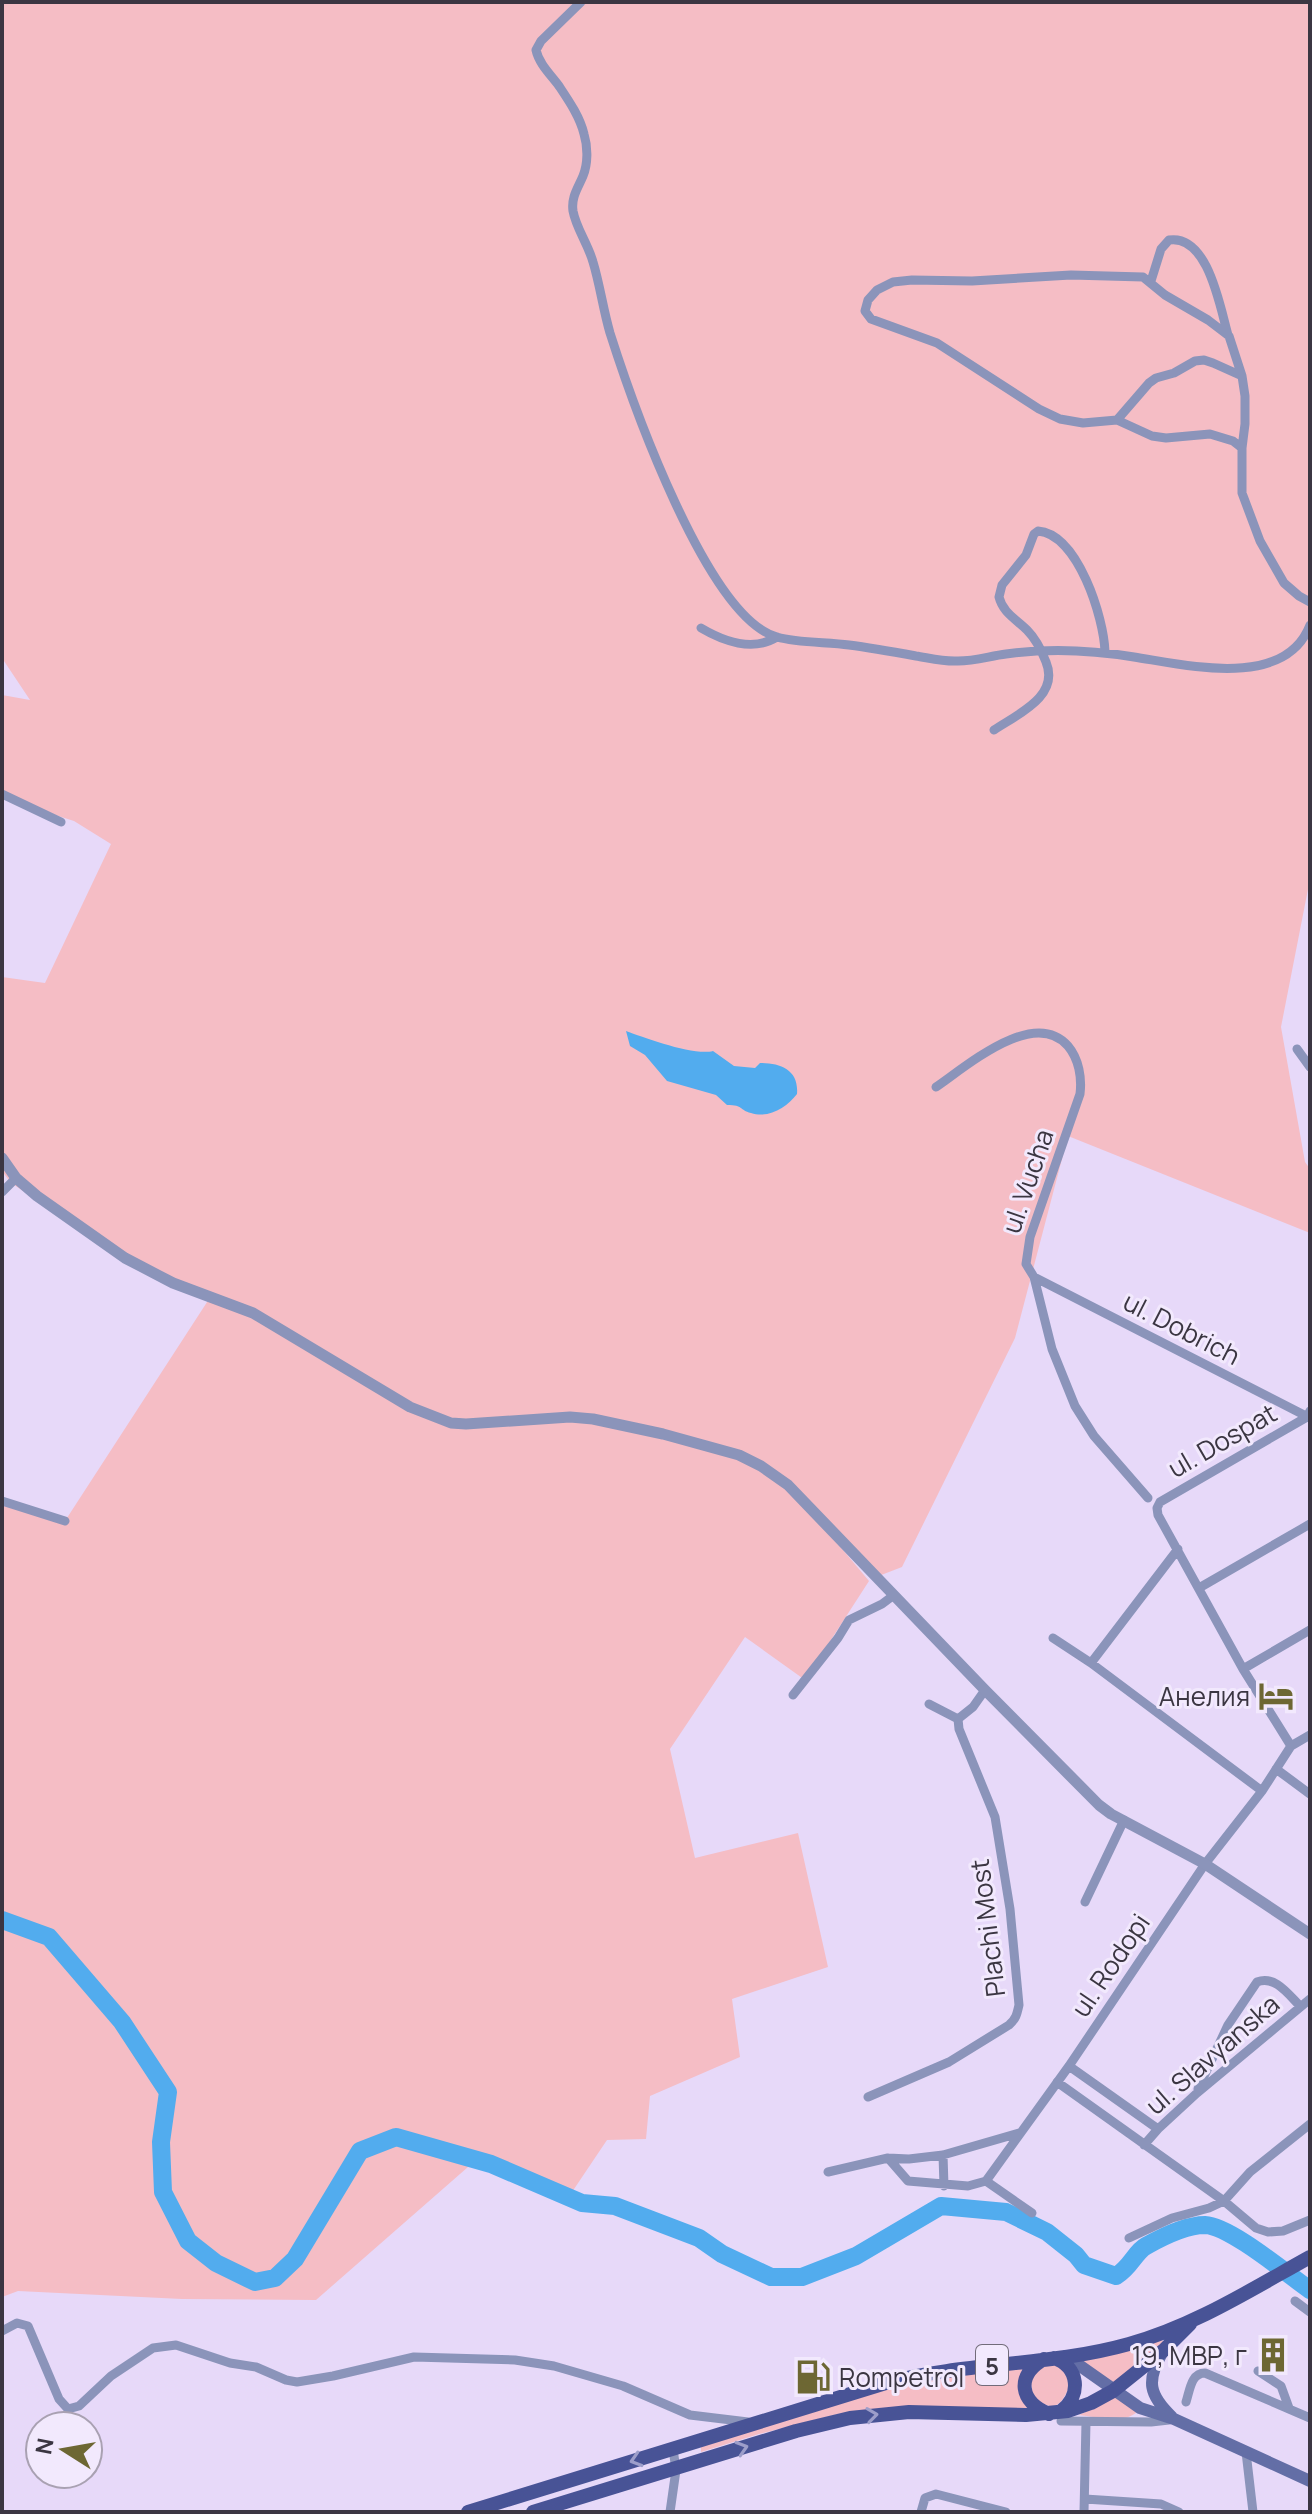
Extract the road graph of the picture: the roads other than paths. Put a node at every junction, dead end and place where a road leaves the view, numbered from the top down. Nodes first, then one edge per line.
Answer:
1 (581, 2) edge
2 (1151, 281) junction
3 (1229, 336) junction
4 (1242, 376) junction
5 (1117, 420) junction
6 (1242, 448) junction
7 (1310, 602) edge
8 (1310, 625) edge
9 (701, 628) dead end
10 (777, 637) junction
11 (1042, 652) junction
12 (1105, 652) junction
13 (994, 730) dead end
14 (2, 794) edge
15 (61, 822) dead end
16 (1297, 1049) dead end
17 (1310, 1067) edge
18 (936, 1087) dead end
19 (2, 1158) edge
20 (16, 1178) junction
21 (2, 1192) edge
22 (1034, 1277) junction
23 (1309, 1415) edge
24 (1148, 1498) dead end
25 (2, 1501) edge
26 (65, 1521) dead end
27 (1310, 1524) edge
28 (1178, 1549) junction
29 (1199, 1588) junction
30 (894, 1595) junction
31 (1310, 1630) edge
32 (1053, 1638) dead end
33 (1091, 1663) junction
34 (1243, 1669) junction
35 (985, 1690) junction
36 (793, 1695) dead end
37 (929, 1704) dead end
38 (958, 1719) junction
39 (1310, 1735) edge
40 (1291, 1746) junction
41 (1276, 1769) junction
42 (1262, 1791) junction
43 (1310, 1794) edge
44 (1124, 1820) junction
45 (1205, 1864) junction
46 (1085, 1902) dead end
47 (1310, 1934) edge
48 (1310, 1999) edge
49 (1300, 2006) junction
50 (1069, 2066) junction
51 (1057, 2082) junction
52 (1197, 2093) junction
53 (868, 2097) dead end
54 (1310, 2124) edge
55 (1158, 2129) junction
56 (1019, 2133) junction
57 (1144, 2145) junction
58 (943, 2155) junction
59 (888, 2158) junction
60 (828, 2172) dead end
61 (986, 2181) junction
62 (944, 2186) junction
63 (1224, 2201) junction
64 (1032, 2213) dead end
65 (1310, 2220) edge
66 (1129, 2238) dead end
67 (1310, 2257) edge
68 (1295, 2301) dead end
69 (1310, 2312) edge
70 (1193, 2321) junction
71 (2, 2331) edge
72 (1164, 2350) junction
73 (1055, 2357) junction
74 (1258, 2371) dead end
75 (1113, 2391) junction
76 (1186, 2402) dead end
77 (1289, 2408) junction
78 (1056, 2416) junction
79 (1310, 2418) edge
80 (1174, 2419) junction
81 (1086, 2422) junction
82 (756, 2423) junction
83 (673, 2449) junction
84 (1246, 2452) junction
85 (676, 2470) junction
86 (1310, 2481) edge
87 (1085, 2499) junction
88 (468, 2512) edge
89 (533, 2512) edge
90 (670, 2512) edge
91 (921, 2512) edge
92 (1006, 2512) edge
93 (1084, 2512) edge
94 (1179, 2512) edge
95 (1253, 2512) edge

1 - 10 street
2 - 3 street
2 - 3 street
2 - 5 street
3 - 4 street
4 - 5 street
4 - 6 street
5 - 6 street
6 - 7 street
8 - 12 street
9 - 10 street
10 - 11 street
11 - 12 street
11 - 12 street
11 - 13 street
14 - 15 street
16 - 17 street
18 - 22 street, ul. Vucha
19 - 20 street
20 - 21 street
20 - 30 street
22 - 23 street, ul. Dobrich
22 - 24 street, ul. Vucha
23 - 28 street, ul. Dospat
25 - 26 street
27 - 29 street
28 - 29 street
28 - 33 street
29 - 34 street
30 - 35 street
30 - 36 street
31 - 34 street
32 - 33 street
33 - 42 street
34 - 40 street
35 - 38 street
35 - 44 street
37 - 38 street
38 - 53 street, Plachi Most
39 - 40 street, ul. Rodopi
40 - 41 street, ul. Rodopi
41 - 42 street, ul. Rodopi
41 - 43 street
42 - 45 street, ul. Rodopi
44 - 45 street
44 - 46 street
45 - 47 street
45 - 50 street, ul. Rodopi
48 - 49 street, ul. Slavyanska
49 - 52 street, ul. Slavyanska
49 - 52 street
50 - 51 street, ul. Rodopi
50 - 55 street
51 - 56 street, ul. Rodopi
51 - 57 street
52 - 55 street, ul. Slavyanska
54 - 63 street
55 - 57 street, ul. Slavyanska
56 - 58 street
56 - 61 street, ul. Rodopi
57 - 63 street
58 - 59 street
58 - 62 street
59 - 60 street
59 - 62 street
61 - 62 street
61 - 64 street
63 - 65 street
63 - 66 street
67 - 70 main road, 5
68 - 69 street
70 - 72 main road, 5
70 - 73 main road, 5
71 - 82 street
72 - 75 main road, 5
72 - 80 main road
73 - 75 main road
73 - 78 main road
73 - 78 main road
73 - 82 main road, 5
74 - 77 street
75 - 78 main road, 5
75 - 80 main road
76 - 77 street
77 - 79 street
78 - 81 street
85 -> 78 main road, 5
80 - 81 street
80 - 84 main road
81 - 87 street
82 - 83 main road, 5
83 - 85 street
83 -> 88 main road, 5
84 - 86 main road
84 - 95 street
85 - 89 main road, 5
85 - 90 street
87 - 93 street
87 - 94 street
91 - 92 street

